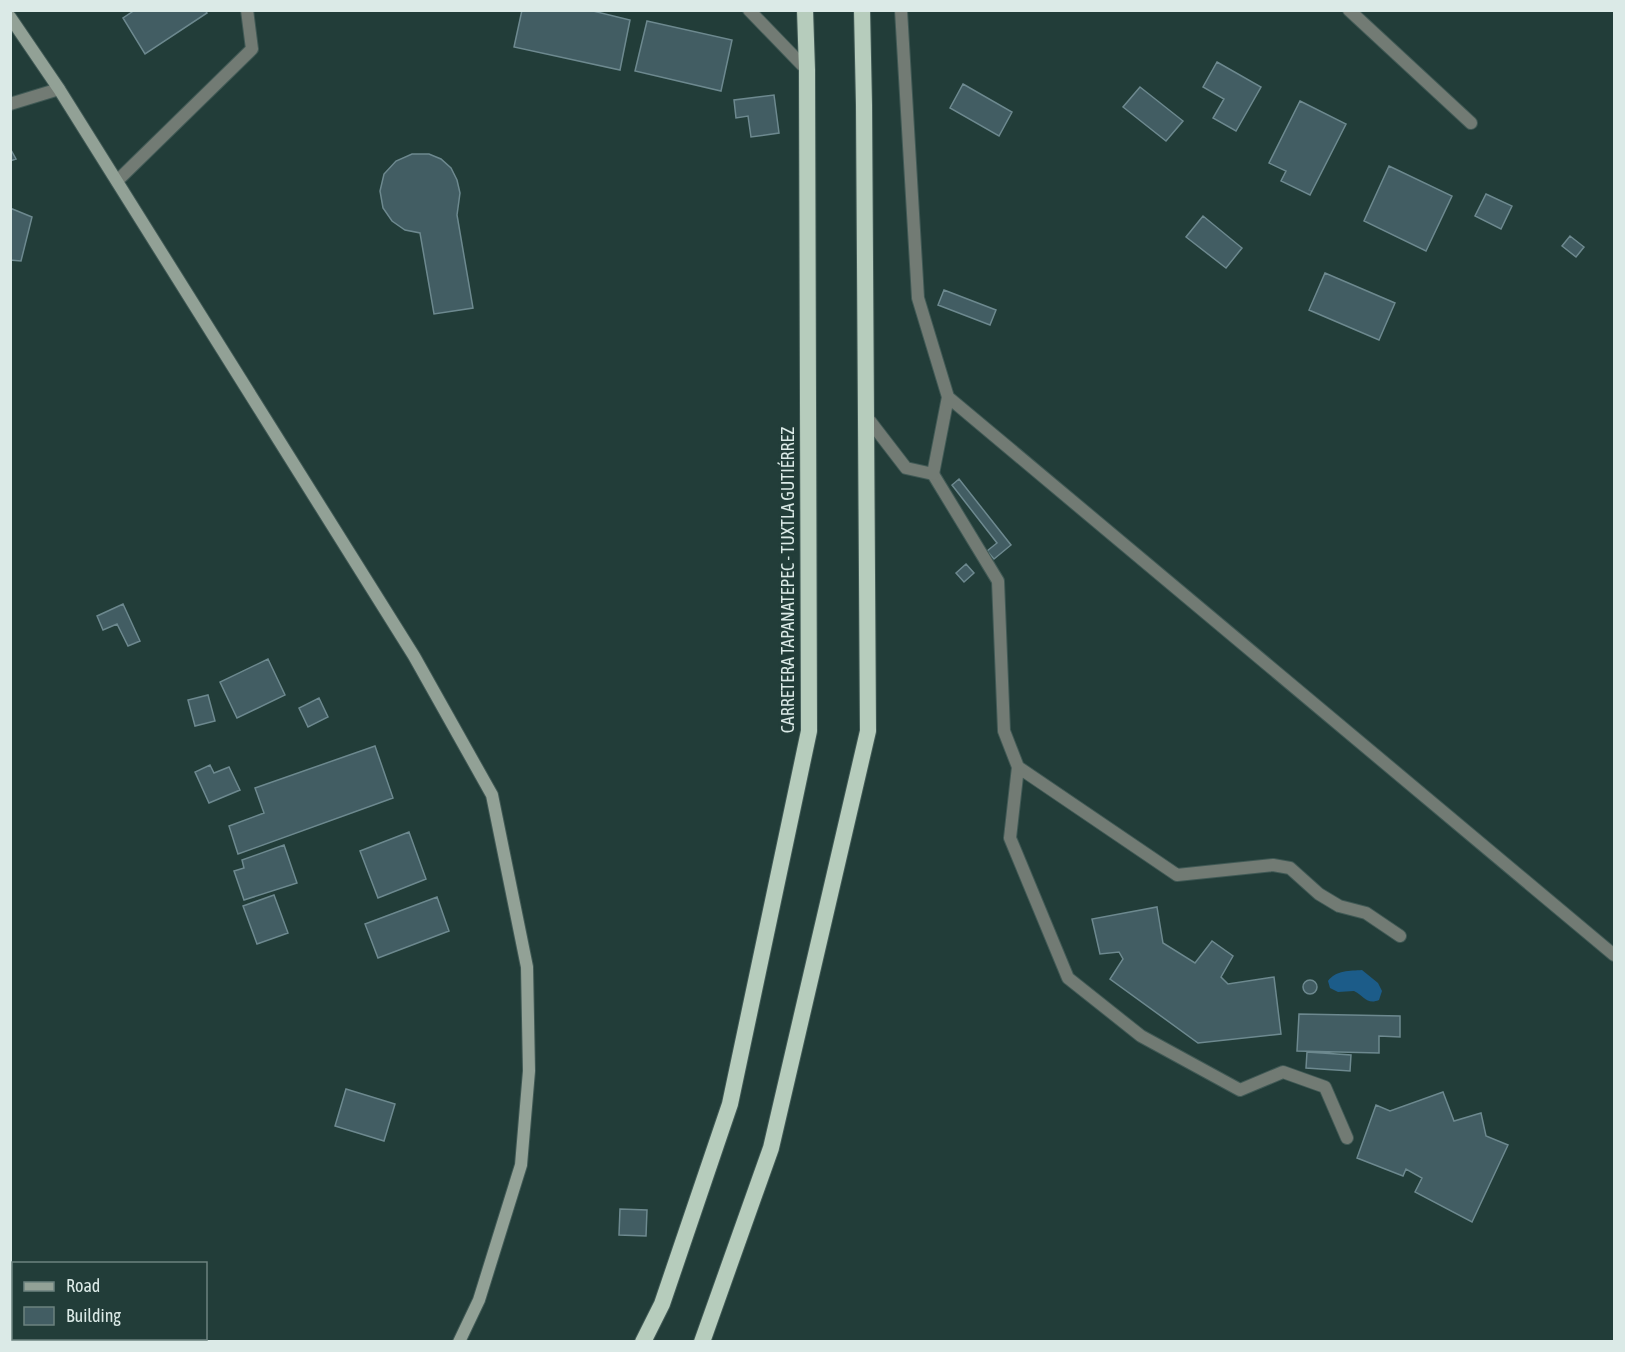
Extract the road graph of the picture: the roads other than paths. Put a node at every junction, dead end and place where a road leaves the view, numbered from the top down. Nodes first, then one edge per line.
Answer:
1 (247, 10) edge
2 (749, 10) edge
3 (805, 10) edge
4 (862, 10) edge
5 (901, 10) edge
6 (1349, 10) edge
7 (10, 17) edge
8 (807, 70) junction
9 (59, 89) junction
10 (10, 104) edge
11 (1471, 123) dead end
12 (117, 180) junction
13 (948, 397) junction
14 (866, 416) junction
15 (933, 474) junction
16 (1018, 767) junction
17 (1400, 936) dead end
18 (1614, 955) edge
19 (1347, 1138) dead end
20 (459, 1341) edge
21 (643, 1341) edge
22 (702, 1341) edge

1 - 12 street
2 - 8 street
3 - 8 highway, CARRETERA TAPANATEPEC - TUXTLA GUTIÉRREZ
4 - 14 highway
5 - 13 street
6 - 11 street
7 - 9 main road
8 - 21 highway, CARRETERA TAPANATEPEC - TUXTLA GUTIÉRREZ
9 - 10 street
9 - 12 main road
12 - 20 main road
13 - 15 street
13 - 18 street
14 - 15 street
14 - 22 highway
15 - 16 street
16 - 17 street
16 - 19 street

